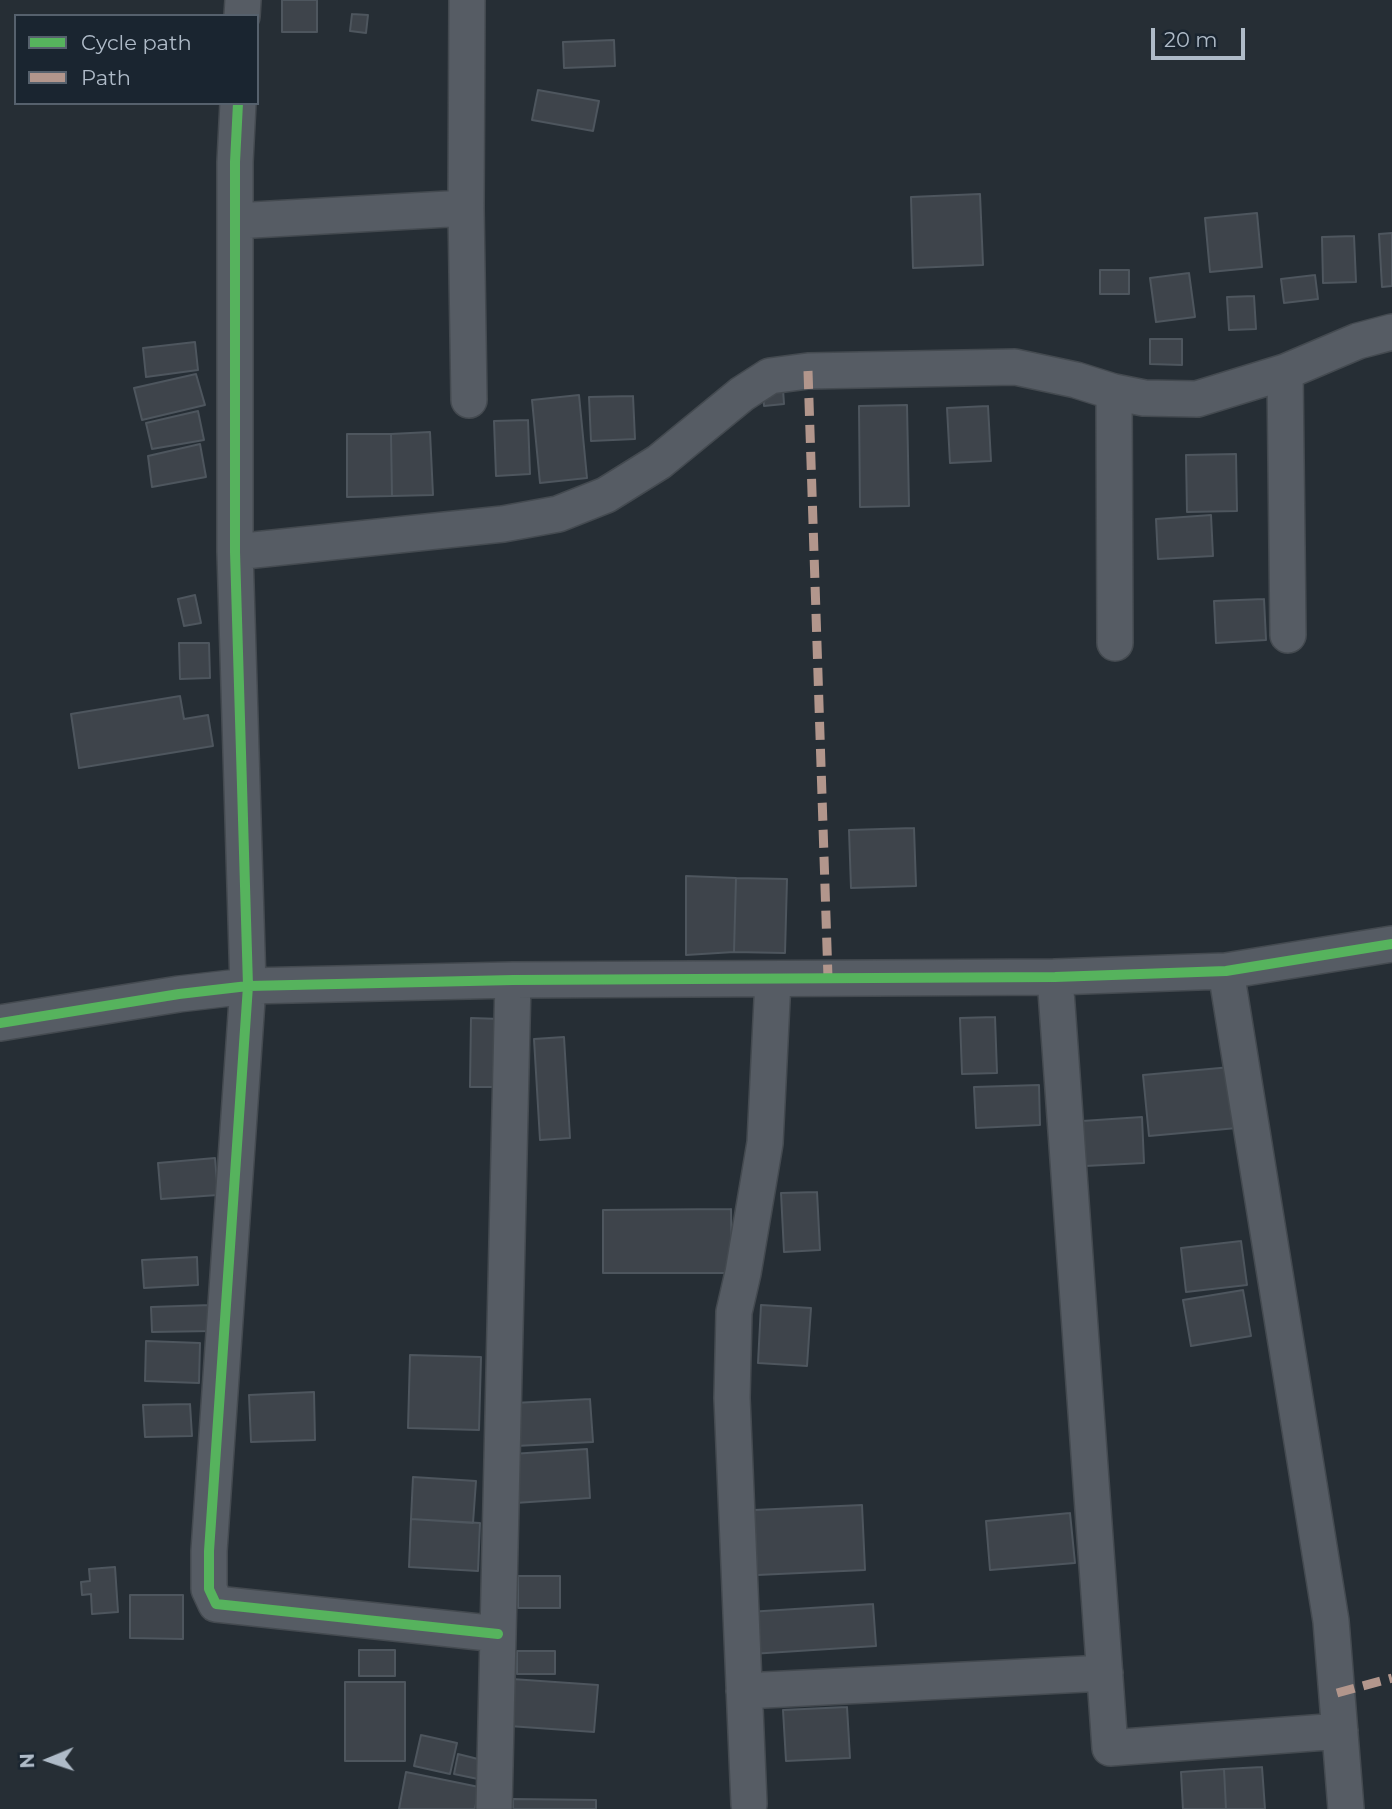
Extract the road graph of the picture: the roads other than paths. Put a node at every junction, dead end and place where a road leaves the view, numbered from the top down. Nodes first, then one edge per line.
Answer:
1 (467, 0) edge
2 (238, 105) edge
3 (466, 208) junction
4 (235, 221) junction
5 (1392, 332) edge
6 (1285, 372) junction
7 (1114, 392) junction
8 (469, 400) dead end
9 (235, 552) junction
10 (1288, 635) dead end
11 (1115, 643) dead end
12 (1392, 944) edge
13 (1226, 971) junction
14 (1055, 977) junction
15 (513, 980) junction
16 (773, 980) junction
17 (248, 986) junction
18 (0, 1023) edge
19 (498, 1634) junction
20 (1105, 1673) junction
21 (744, 1691) junction
22 (1340, 1731) junction
23 (749, 1804) dead end
24 (494, 1809) edge
25 (1346, 1809) edge

1 - 3 street
2 - 4 street
3 - 4 street
3 - 8 street
4 - 9 street
5 - 6 street
6 - 7 street
6 - 10 street
7 - 9 street
7 - 11 street
9 - 17 street
12 - 13 street
13 - 14 street
13 - 22 street
14 - 16 street
14 - 20 street
15 - 16 street
15 - 17 street
15 - 19 street
16 - 21 street
17 - 18 street
17 - 19 street
19 - 24 street
20 - 21 street
20 - 22 street
21 - 23 street
22 - 25 street

